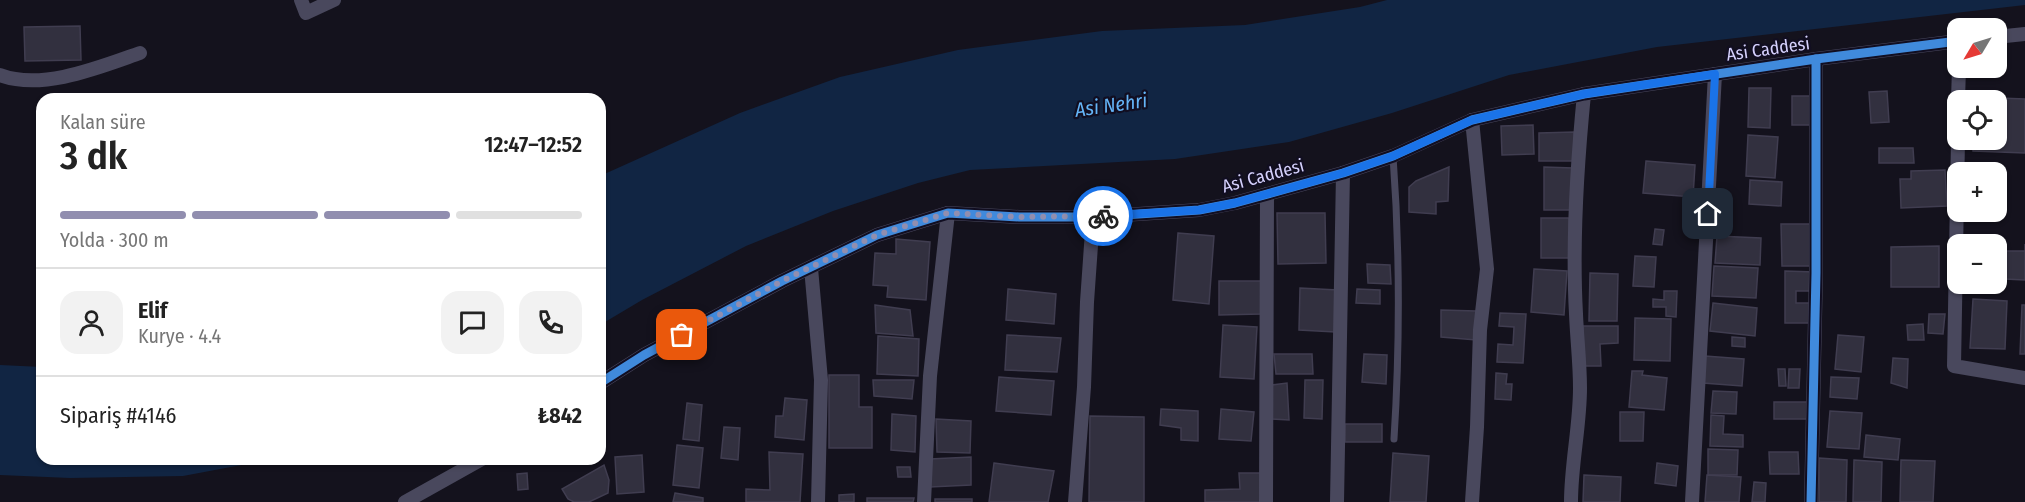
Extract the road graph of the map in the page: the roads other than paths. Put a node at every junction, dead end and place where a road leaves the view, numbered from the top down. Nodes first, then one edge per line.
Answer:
1 (302, 0) edge
2 (334, 0) edge
3 (2025, 34) edge
4 (2007, 36) edge
5 (1947, 42) edge
6 (140, 53) dead end
7 (1816, 59) junction
8 (1715, 74) junction
9 (0, 75) edge
10 (1584, 94) junction
11 (1472, 120) junction
12 (1958, 150) edge
13 (1393, 156) junction
14 (1343, 173) junction
15 (1267, 194) junction
16 (948, 213) junction
17 (1093, 217) junction
18 (811, 268) junction
19 (2025, 378) edge
20 (606, 379) edge
21 (1395, 438) dead end
22 (471, 465) edge
23 (405, 502) edge
24 (818, 502) edge
25 (924, 502) edge
26 (1075, 502) edge
27 (1266, 502) edge
28 (1337, 502) edge
29 (1472, 502) edge
30 (1571, 502) edge
31 (1692, 502) edge
32 (1811, 502) edge

1 - 2 street
3 - 4 street
5 - 7 street, Asi Caddesi
6 - 9 street
7 - 8 street, Asi Caddesi
7 - 32 street
8 - 10 street, Asi Caddesi
8 - 31 street
10 - 11 street, Asi Caddesi
10 - 30 street
11 - 13 street, Asi Caddesi
11 - 29 street
12 - 19 street
13 - 14 street, Asi Caddesi
13 - 21 lane
14 - 15 street, Asi Caddesi
14 - 28 street
15 - 17 street, Asi Caddesi
15 - 27 street
16 - 17 street, Asi Caddesi
16 - 18 street, Asi Caddesi
16 - 25 street
17 - 26 street
18 - 20 street, Asi Caddesi
18 - 24 street
22 - 23 street

